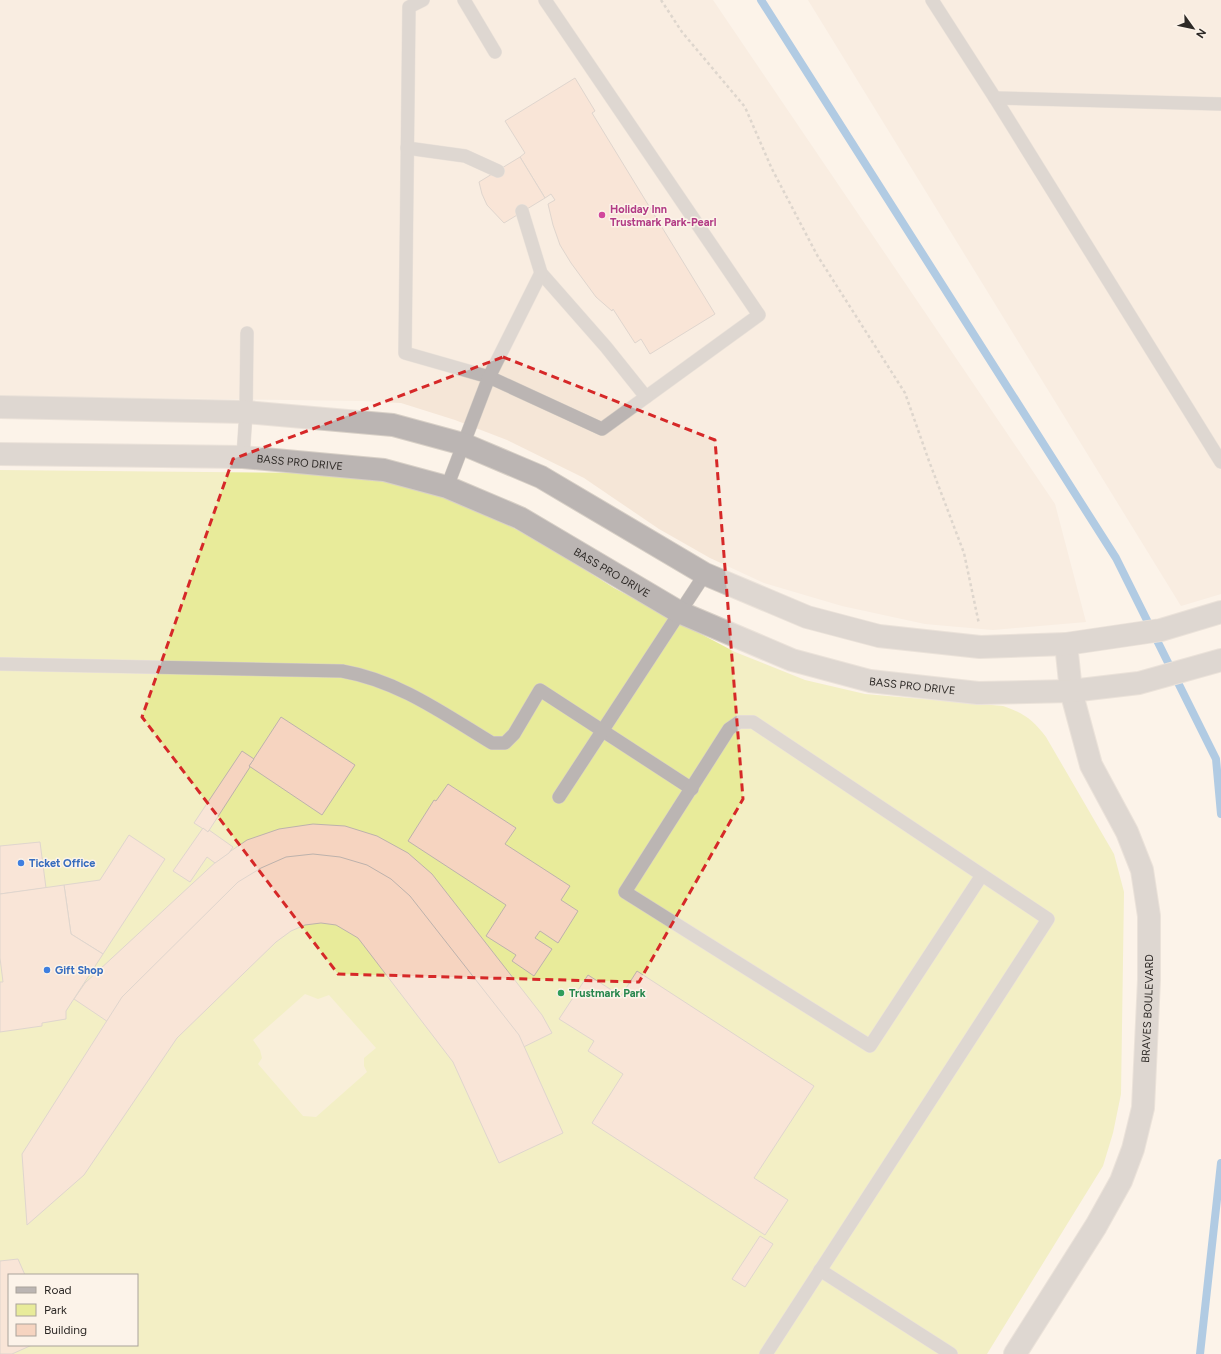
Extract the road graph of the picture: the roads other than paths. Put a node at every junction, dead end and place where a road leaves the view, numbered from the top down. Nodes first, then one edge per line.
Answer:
1 (423, 0) edge
2 (464, 0) edge
3 (545, 0) edge
4 (932, 0) edge
5 (494, 52) dead end
6 (995, 98) junction
7 (1221, 104) edge
8 (407, 148) junction
9 (498, 170) dead end
10 (522, 211) dead end
11 (541, 273) junction
12 (247, 333) dead end
13 (489, 377) junction
14 (646, 398) junction
15 (0, 407) edge
16 (246, 412) junction
17 (463, 444) junction
18 (0, 454) edge
19 (243, 457) junction
20 (1221, 462) edge
21 (447, 487) junction
22 (705, 574) junction
23 (679, 612) junction
24 (1221, 612) edge
25 (1066, 644) junction
26 (1221, 660) edge
27 (0, 664) edge
28 (1071, 691) junction
29 (602, 730) junction
30 (692, 789) junction
31 (558, 797) dead end
32 (982, 875) junction
33 (820, 1270) junction
34 (766, 1354) edge
35 (952, 1354) edge
36 (1015, 1354) edge

1 - 8 lane
2 - 5 lane
3 - 14 lane
4 - 6 lane
6 - 7 lane
6 - 20 lane
8 - 9 lane
8 - 13 lane
10 - 11 lane
11 - 13 lane
11 - 14 lane
12 - 16 lane
13 - 14 lane
13 - 17 lane
15 - 16 street
16 - 17 street
16 - 19 lane
17 - 21 lane
17 - 22 street
18 - 19 street, BASS PRO DRIVE
19 - 21 street, BASS PRO DRIVE
21 - 23 street, BASS PRO DRIVE
22 - 23 lane
22 - 25 street
23 - 28 street, BASS PRO DRIVE
23 - 29 lane
24 - 25 street
25 - 28 street, BRAVES BOULEVARD
26 - 28 street, BASS PRO DRIVE
27 - 29 lane
28 - 36 street, BRAVES BOULEVARD
29 - 30 lane
29 - 31 lane
30 - 32 lane
30 - 32 lane
32 - 33 lane
33 - 34 lane
33 - 35 lane

